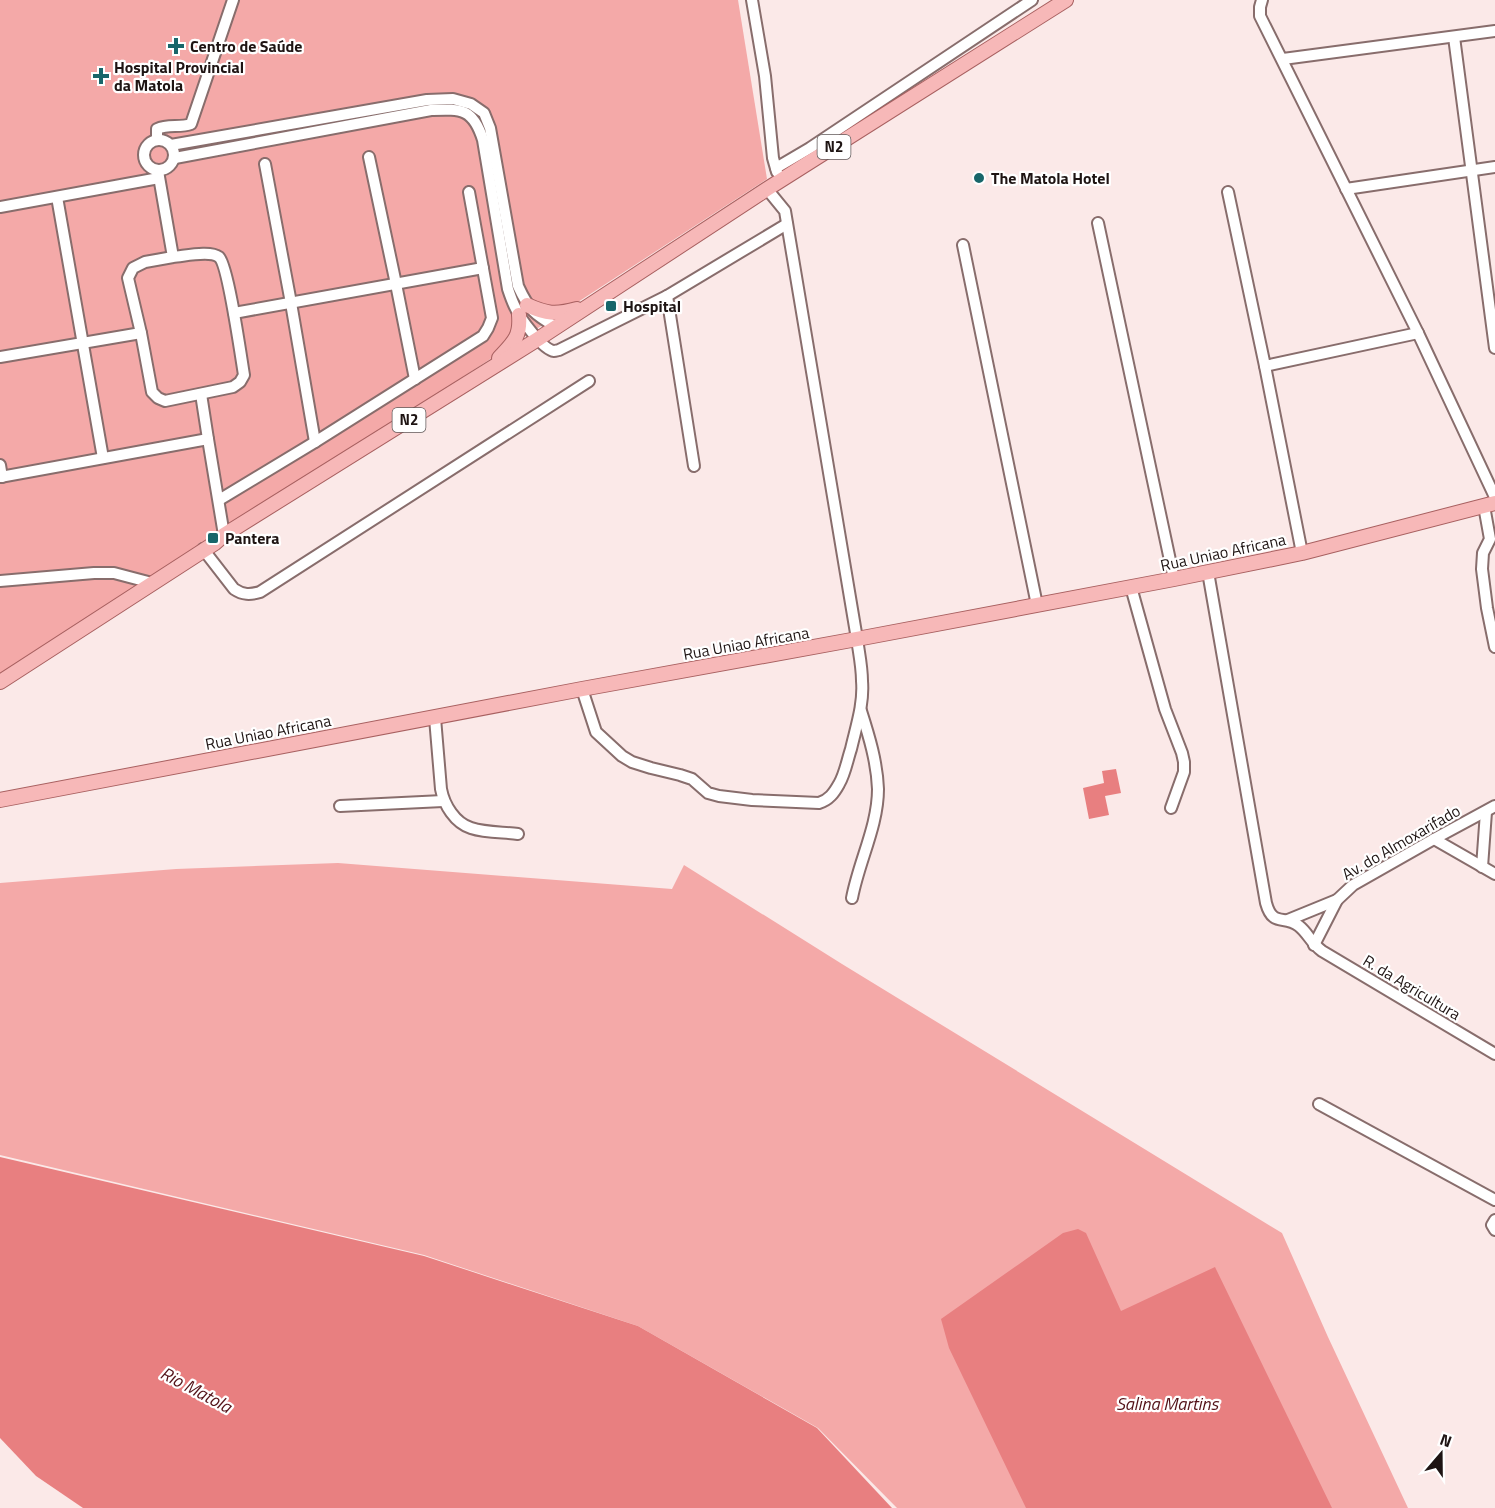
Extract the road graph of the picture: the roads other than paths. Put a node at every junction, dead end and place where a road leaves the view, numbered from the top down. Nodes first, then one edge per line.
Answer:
1 (232, 0) edge
2 (752, 0) edge
3 (1032, 0) edge
4 (1066, 0) edge
5 (1262, 0) edge
6 (1495, 31) edge
7 (1454, 37) junction
8 (1283, 59) junction
9 (157, 140) junction
10 (171, 146) junction
11 (369, 157) dead end
12 (175, 158) junction
13 (265, 164) dead end
14 (1495, 166) edge
15 (1472, 170) junction
16 (158, 174) junction
17 (778, 174) junction
18 (767, 189) junction
19 (1346, 189) junction
20 (469, 192) dead end
21 (1228, 192) dead end
22 (57, 197) junction
23 (0, 207) edge
24 (1098, 223) dead end
25 (787, 224) junction
26 (963, 245) dead end
27 (173, 257) junction
28 (483, 267) junction
29 (396, 284) junction
30 (668, 296) junction
31 (291, 303) junction
32 (587, 307) junction
33 (523, 310) junction
34 (234, 313) junction
35 (556, 327) junction
36 (141, 333) junction
37 (1418, 333) junction
38 (538, 339) junction
39 (82, 343) junction
40 (1495, 348) edge
41 (0, 357) edge
42 (1265, 366) junction
43 (490, 369) junction
44 (415, 379) junction
45 (589, 381) dead end
46 (201, 394) junction
47 (208, 440) junction
48 (315, 442) junction
49 (103, 459) junction
50 (0, 465) edge
51 (694, 466) dead end
52 (1, 477) edge
53 (1495, 497) edge
54 (219, 500) junction
55 (1489, 505) edge
56 (224, 535) junction
57 (203, 549) junction
58 (1302, 553) junction
59 (1208, 572) junction
60 (1174, 579) junction
61 (0, 581) edge
62 (152, 583) junction
63 (1131, 587) junction
64 (1037, 605) junction
65 (857, 639) junction
66 (1495, 647) edge
67 (0, 682) edge
68 (582, 689) junction
69 (860, 708) junction
70 (435, 718) junction
71 (0, 800) edge
72 (443, 801) junction
73 (340, 806) dead end
74 (1171, 808) dead end
75 (1490, 809) edge
76 (519, 834) dead end
77 (1434, 839) junction
78 (1482, 867) junction
79 (1495, 874) edge
80 (852, 897) dead end
81 (1337, 900) junction
82 (1288, 920) junction
83 (1314, 945) junction
84 (1495, 1054) edge
85 (1318, 1104) dead end
86 (1495, 1200) edge
87 (1495, 1220) edge
88 (1495, 1230) edge

1 - 9 street
2 - 17 street
3 - 17 street
4 - 17 main road, N2
5 - 8 street
6 - 7 street
7 - 8 street
7 - 15 street
8 - 19 street
9 - 10 street
9 - 16 street
10 - 12 street
10 - 33 street
11 - 29 street
12 - 16 street
12 - 33 street
13 - 31 street
14 - 15 street
15 - 19 street
15 - 40 street
16 - 22 street
16 - 27 street
17 - 18 main road, N2
18 - 25 street
18 - 32 main road, N2
19 - 37 street
20 - 28 street
21 - 42 street
22 - 23 street
22 - 39 street
24 - 60 street
25 - 30 street
25 - 65 street
26 - 64 street
27 - 34 street
27 - 36 street
28 - 29 street
28 - 44 street
29 - 31 street
29 - 44 street
30 - 38 street
30 - 51 street
31 - 34 street
31 - 48 street
32 - 33 main road
32 - 35 main road, N2
33 - 35 street
33 - 38 street
33 - 43 main road
34 - 46 street
35 - 38 main road, N2
36 - 39 street
36 - 46 street
37 - 42 street
37 - 53 street
38 - 43 main road, N2
39 - 41 street
39 - 49 street
42 - 58 street
43 - 56 main road, N2
44 - 48 street
45 - 57 street
46 - 47 street
47 - 49 street
47 - 54 street
48 - 54 street
49 - 52 street
50 - 52 street
54 - 56 street
55 - 58 main road, Rua Uniao Africana
55 - 66 street
56 - 57 main road, N2
57 - 62 main road, N2
58 - 59 main road, Rua Uniao Africana
59 - 60 main road, Rua Uniao Africana
59 - 82 street, R. da Agricultura
60 - 63 main road, Rua Uniao Africana
61 - 62 street
62 - 67 main road, N2
63 - 64 main road, Rua Uniao Africana
63 - 74 street
64 - 65 main road, Rua Uniao Africana
65 - 68 main road, Rua Uniao Africana
65 - 69 street
68 - 69 street
68 - 70 main road, Rua Uniao Africana
69 - 80 street
70 - 71 main road, Rua Uniao Africana
70 - 72 street
72 - 73 street
72 - 76 street
75 - 77 street, Av. do Almoxarifado
75 - 78 street
77 - 78 street
77 - 81 street, Av. do Almoxarifado
78 - 79 street
81 - 82 street
81 - 83 street, Av. do Almoxarifado
82 - 83 street, R. da Agricultura
83 - 84 street, R. da Agricultura
85 - 86 street
87 - 88 street

